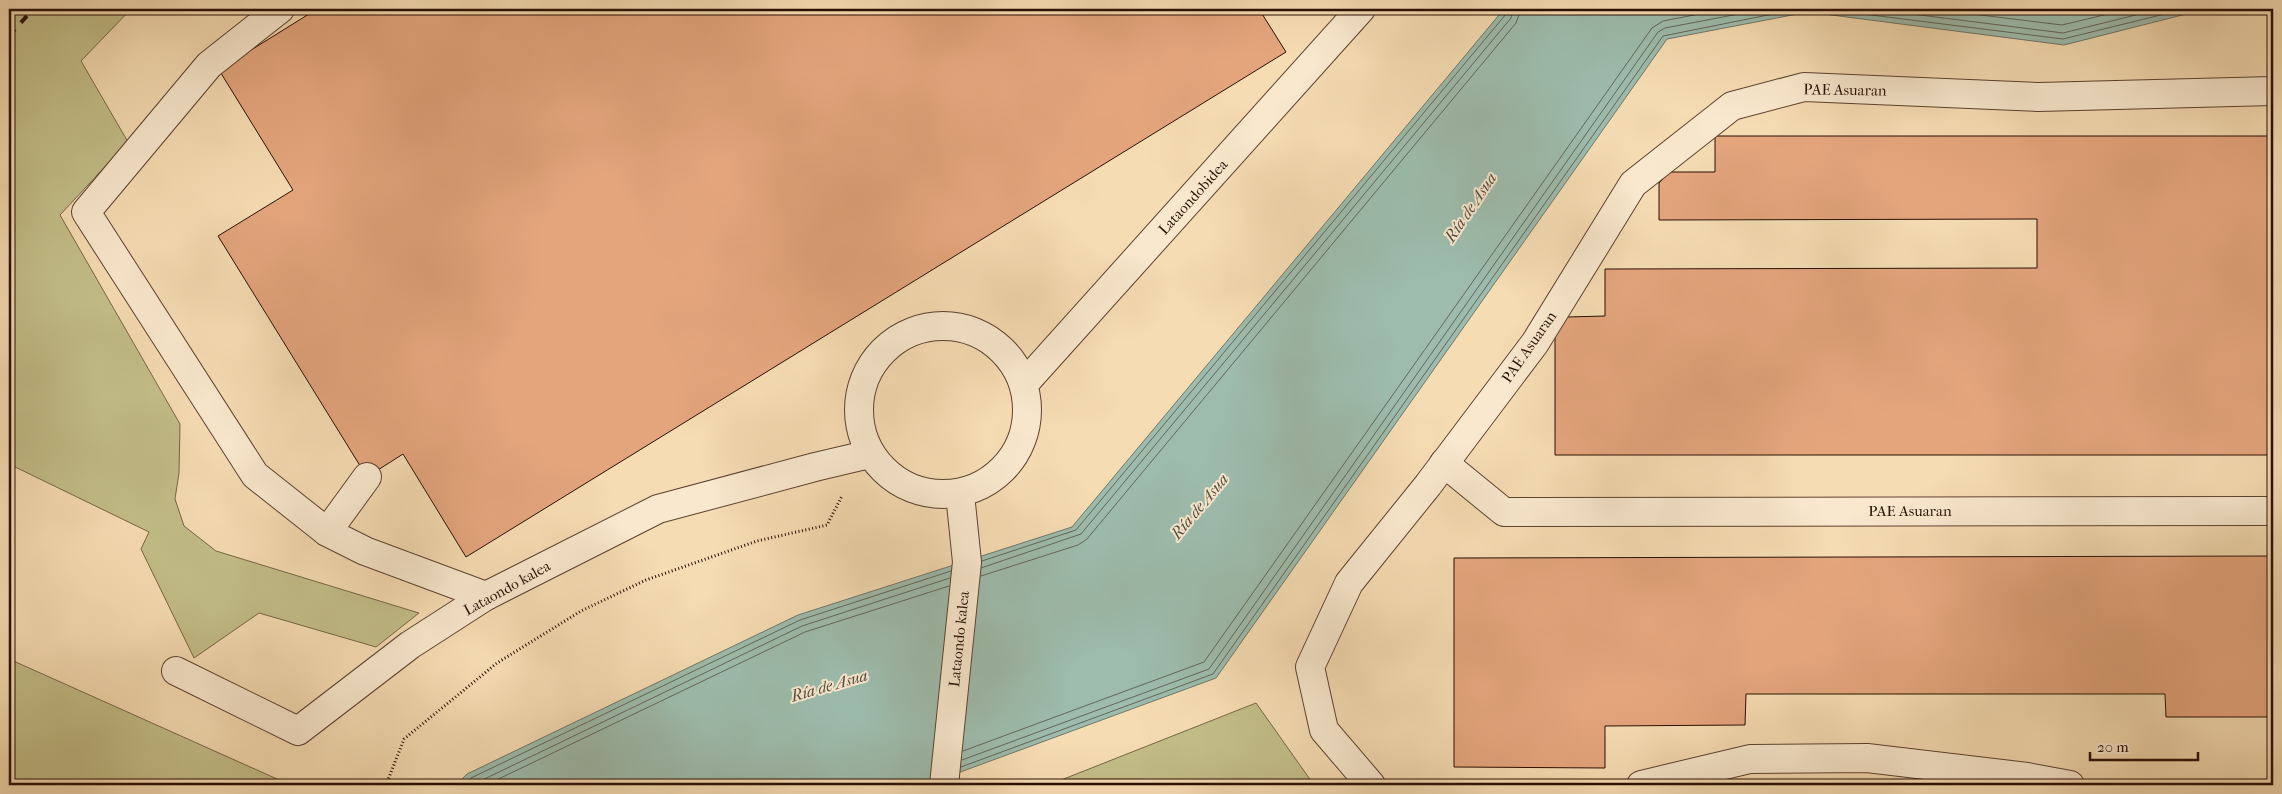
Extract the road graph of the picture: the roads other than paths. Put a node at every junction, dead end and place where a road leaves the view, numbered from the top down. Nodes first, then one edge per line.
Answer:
1 (280, 9) edge
2 (1362, 9) edge
3 (2273, 91) edge
4 (1024, 384) junction
5 (870, 454) junction
6 (1444, 463) junction
7 (366, 477) dead end
8 (960, 494) junction
9 (2273, 511) edge
10 (327, 532) junction
11 (486, 596) junction
12 (176, 671) dead end
13 (944, 785) edge
14 (1371, 785) edge
15 (1641, 785) edge
16 (2070, 785) edge

1 - 10 street
2 - 4 street, Lataondobidea
3 - 6 street, PAE Asuaran
4 - 5 street
4 - 8 street
5 - 8 street
5 - 11 street, Lataondo kalea
6 - 9 street, PAE Asuaran
6 - 14 street, PAE Asuaran
7 - 10 street
8 - 13 street, Lataondo kalea
10 - 11 street
11 - 12 street, Lataondo kalea
15 - 16 street

